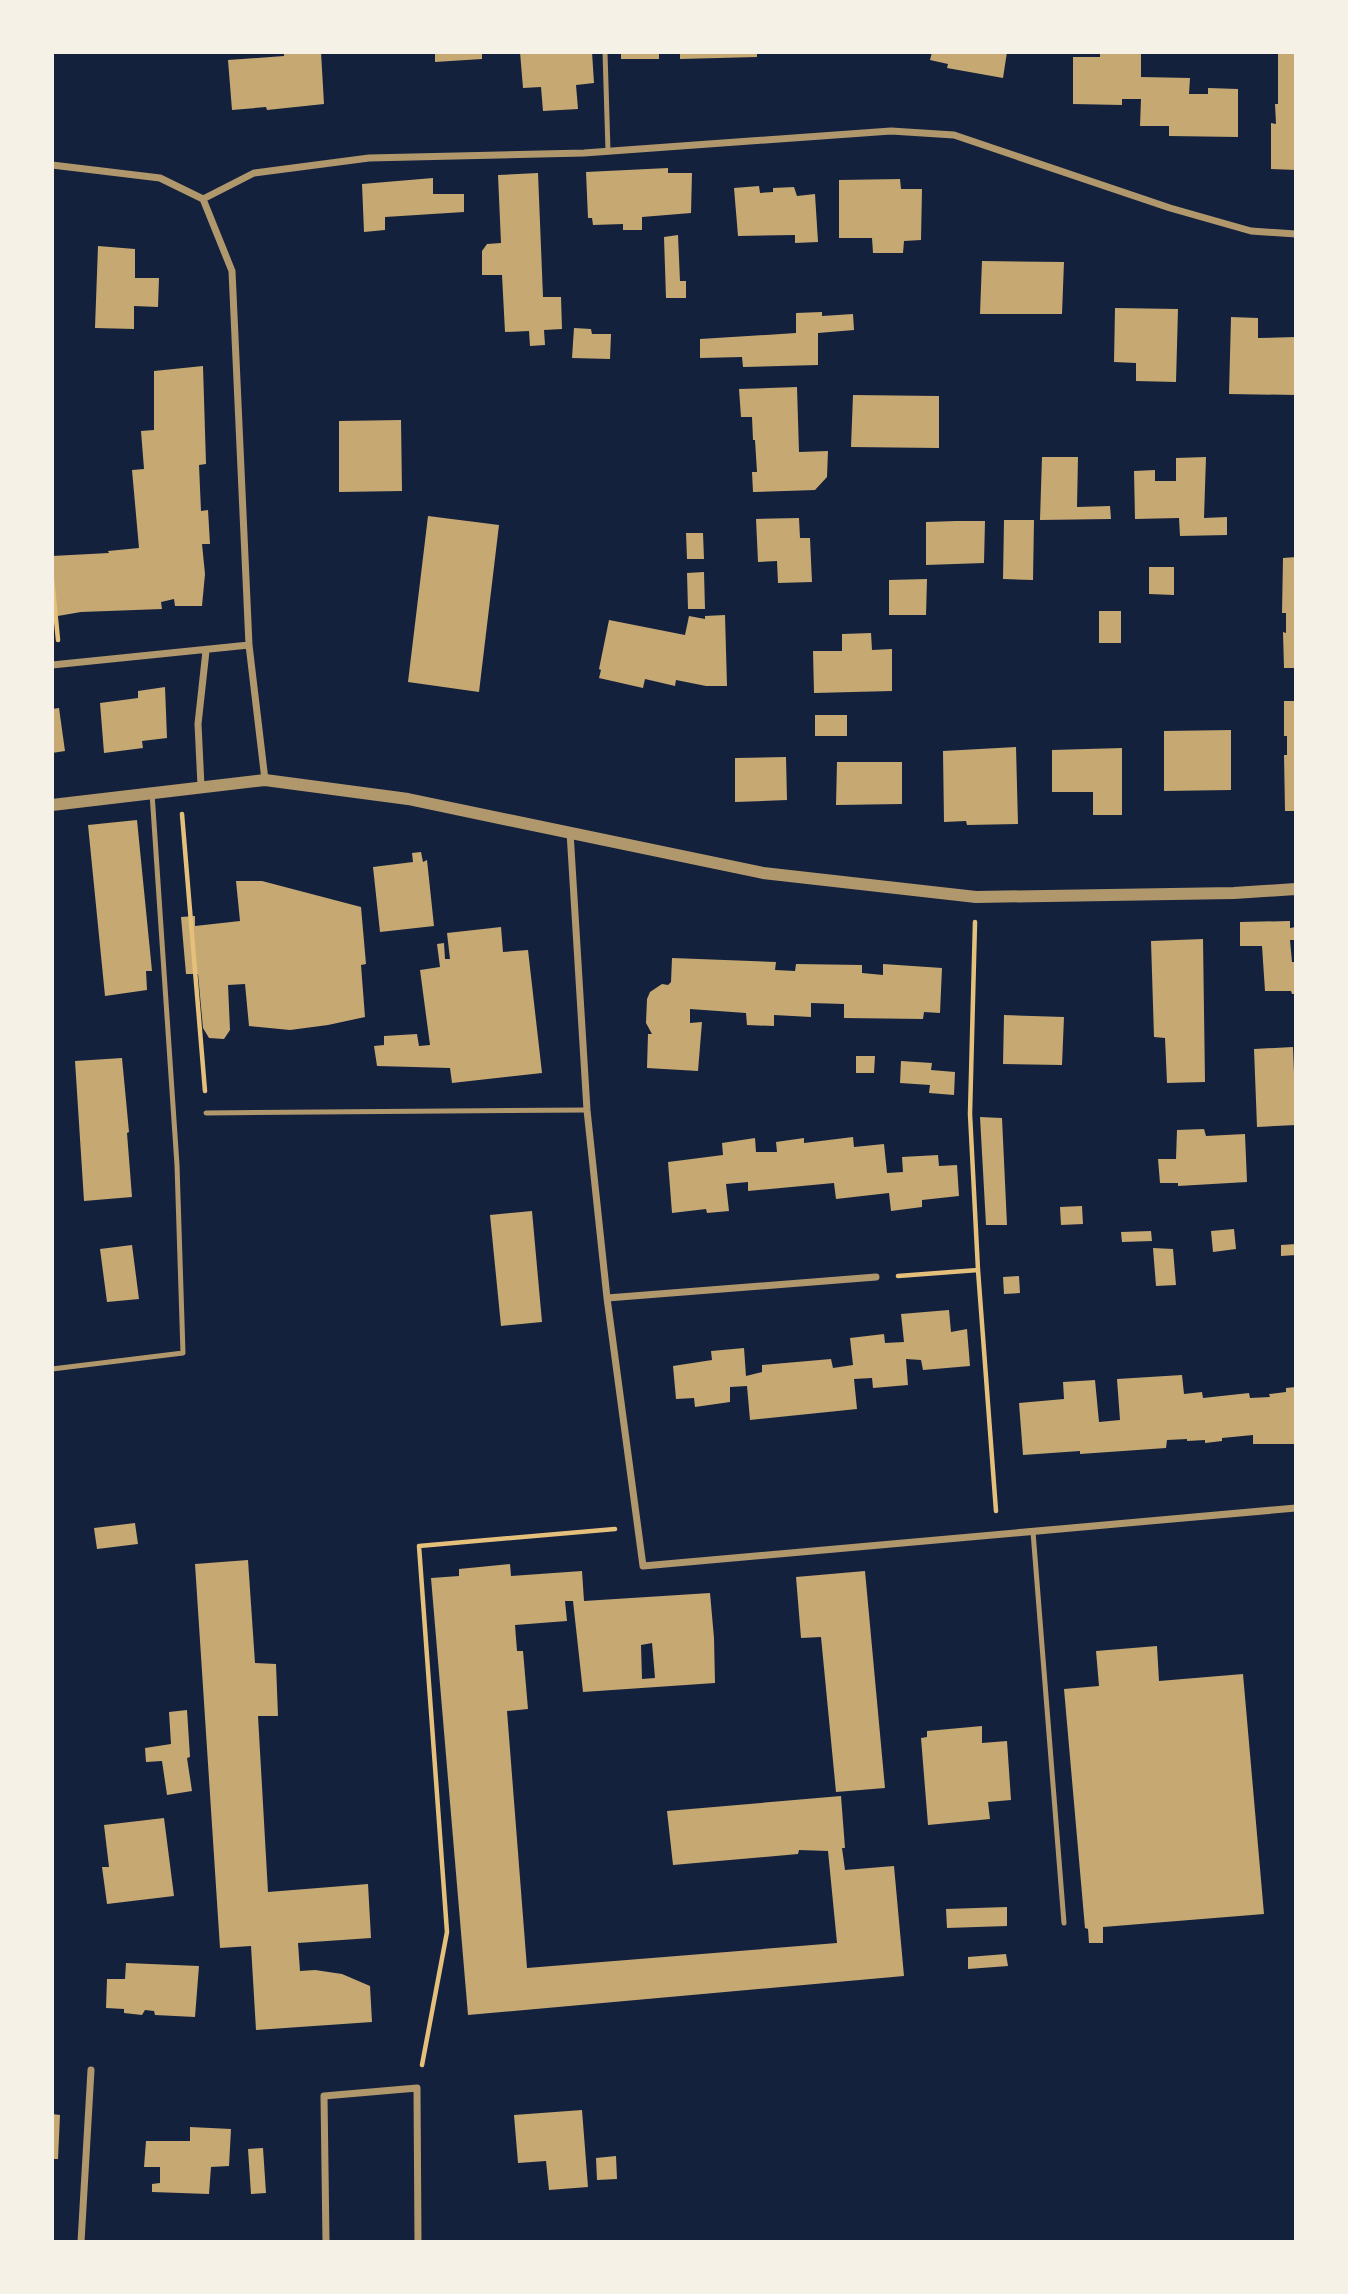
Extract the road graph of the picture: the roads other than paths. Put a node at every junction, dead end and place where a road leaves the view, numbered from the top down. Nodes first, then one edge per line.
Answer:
1 (606, 52) edge
2 (608, 151) junction
3 (52, 165) edge
4 (203, 199) junction
5 (1296, 234) edge
6 (249, 645) junction
7 (206, 651) junction
8 (57, 664) edge
9 (265, 780) junction
10 (201, 786) junction
11 (152, 793) junction
12 (52, 805) edge
13 (570, 832) junction
14 (1296, 889) edge
15 (587, 1110) junction
16 (206, 1113) road end
17 (876, 1277) road end
18 (607, 1298) junction
19 (52, 1369) edge
20 (1296, 1508) edge
21 (1032, 1532) junction
22 (1064, 1923) dead end
23 (91, 2070) dead end
24 (81, 2242) edge
25 (326, 2242) edge
26 (418, 2242) edge

1 - 2 lane
2 - 4 street
2 - 5 street
3 - 4 street
4 - 6 street
6 - 7 street
6 - 9 street
7 - 8 street
7 - 10 street
9 - 10 street
9 - 13 street
10 - 11 street
11 - 12 street
11 - 19 lane
13 - 14 street
13 - 15 street
15 - 16 lane
15 - 18 street
17 - 18 street
18 - 21 street
20 - 21 street
21 - 22 lane
23 - 24 street
25 - 26 street

